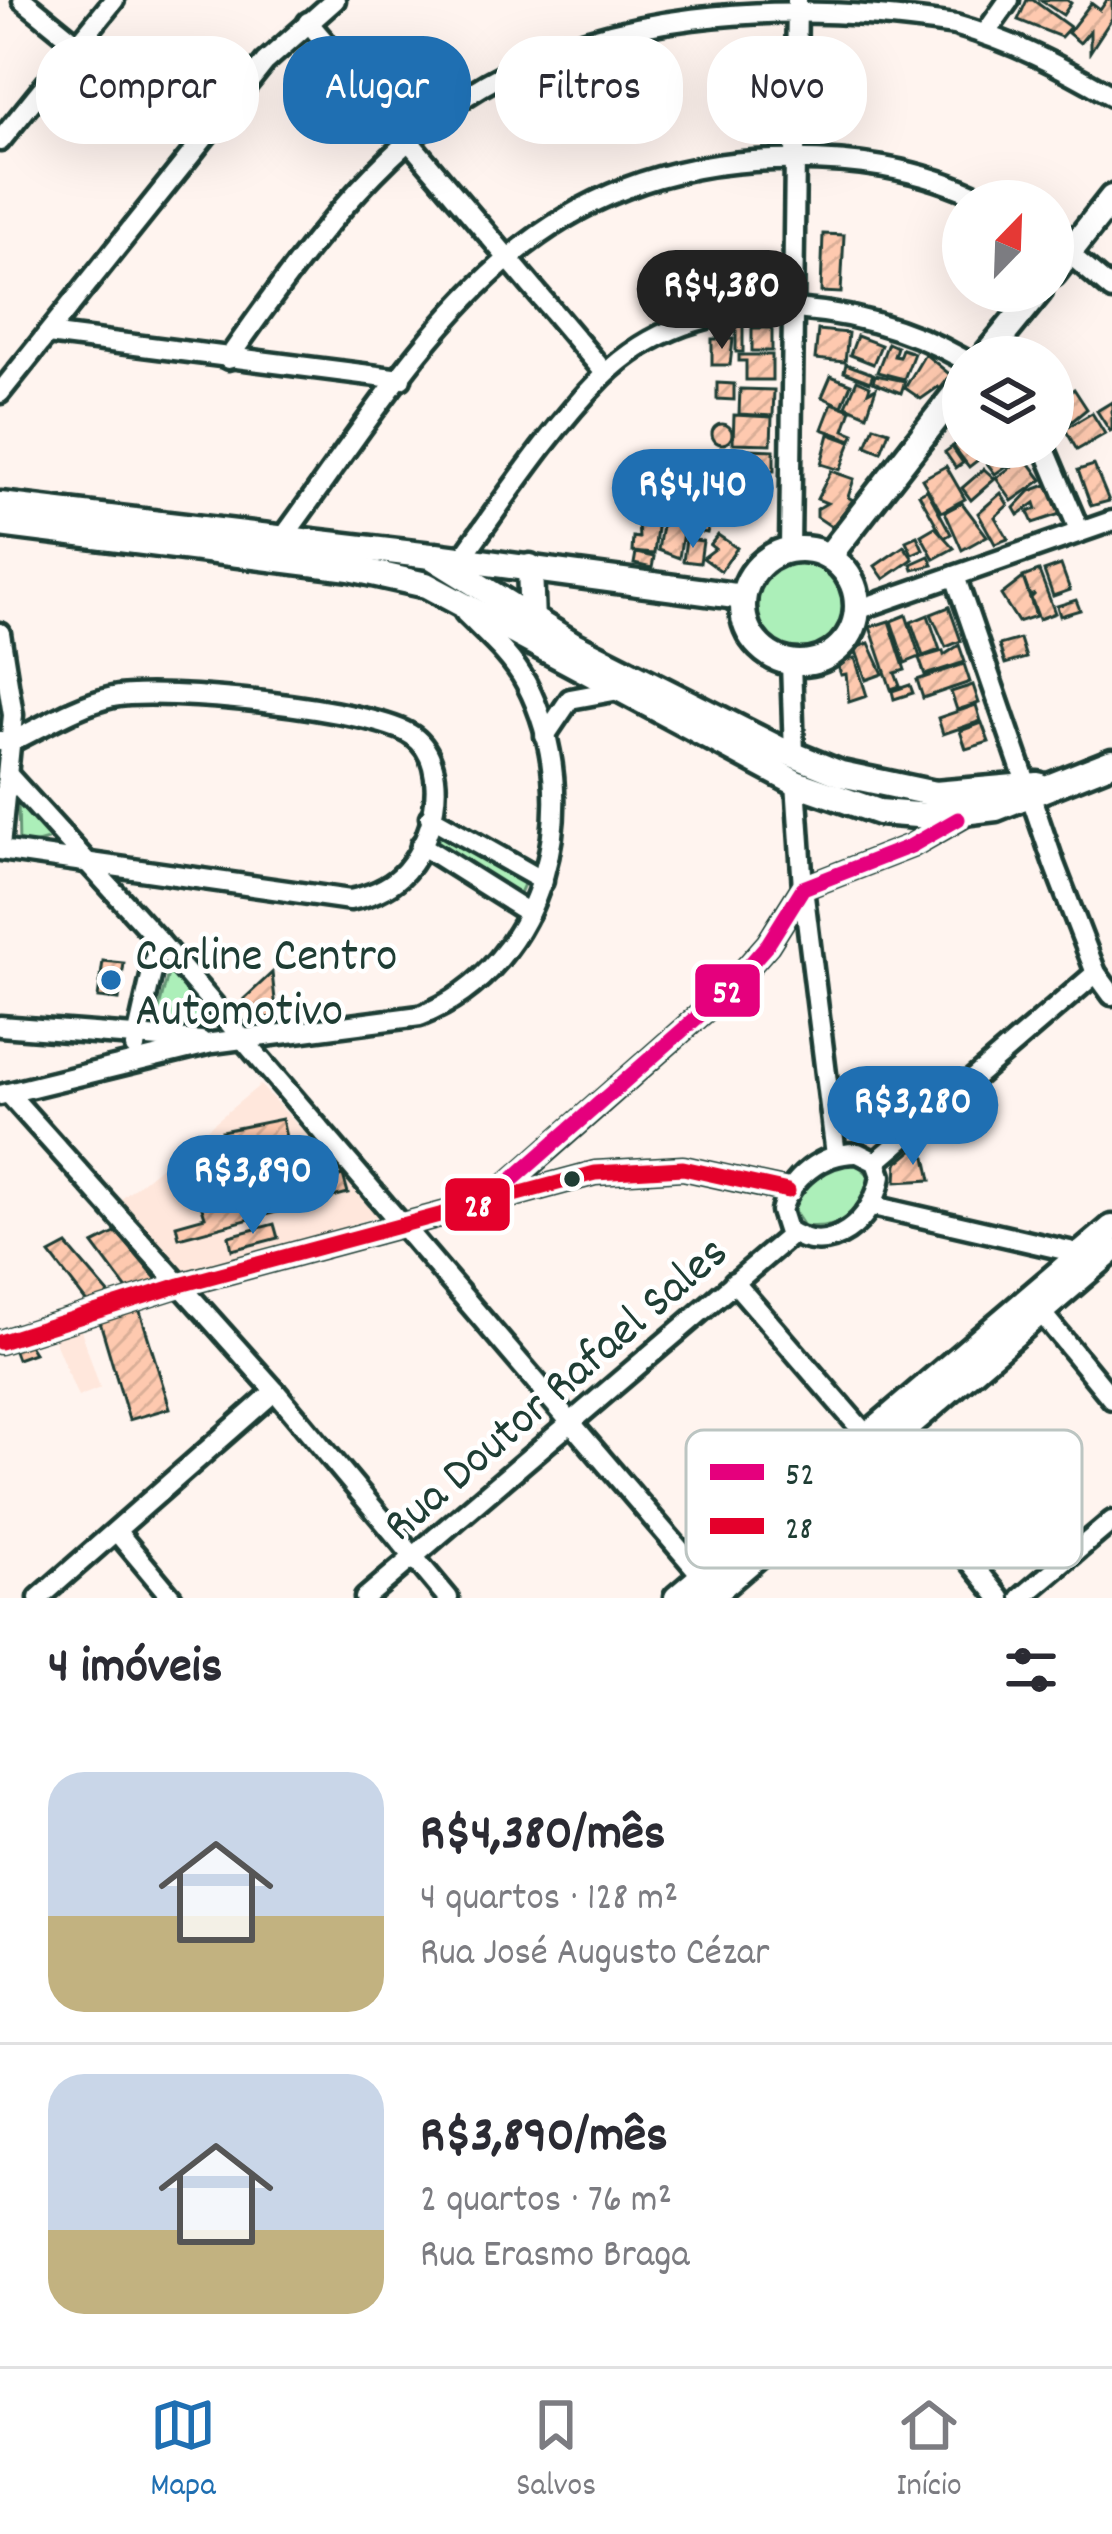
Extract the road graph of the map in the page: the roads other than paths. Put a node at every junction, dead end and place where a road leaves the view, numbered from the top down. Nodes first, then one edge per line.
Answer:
1 (22, 0) edge
2 (114, 0) edge
3 (335, 0) edge
4 (1009, 0) edge
5 (797, 3) edge
6 (308, 22) junction
7 (985, 34) junction
8 (66, 36) edge
9 (83, 36) edge
10 (320, 36) edge
11 (259, 69) edge
12 (36, 95) edge
13 (1112, 96) edge
14 (471, 97) edge
15 (0, 141) edge
16 (198, 144) edge
17 (405, 144) edge
18 (414, 144) edge
19 (797, 159) junction
20 (942, 183) edge
21 (1112, 198) edge
22 (1074, 234) edge
23 (507, 256) junction
24 (1074, 257) edge
25 (1112, 290) edge
26 (794, 310) junction
27 (1022, 312) edge
28 (48, 334) junction
29 (1002, 336) edge
30 (942, 349) edge
31 (228, 359) junction
32 (605, 373) junction
33 (400, 380) junction
34 (0, 393) edge
35 (942, 411) edge
36 (1053, 468) edge
37 (0, 505) edge
38 (1112, 521) edge
39 (0, 524) edge
40 (1080, 532) junction
41 (282, 539) junction
42 (790, 549) junction
43 (431, 556) junction
44 (829, 556) junction
45 (461, 559) junction
46 (530, 566) junction
47 (955, 576) junction
48 (445, 594) junction
49 (743, 597) junction
50 (857, 610) junction
51 (532, 622) junction
52 (0, 633) edge
53 (791, 662) junction
54 (619, 690) junction
55 (545, 736) junction
56 (6, 741) edge
57 (794, 755) junction
58 (1112, 762) edge
59 (796, 783) junction
60 (4, 785) edge
61 (1034, 790) junction
62 (971, 812) junction
63 (430, 817) junction
64 (421, 845) junction
65 (0, 848) edge
66 (86, 858) junction
67 (141, 868) junction
68 (543, 881) junction
69 (803, 888) junction
70 (126, 903) junction
71 (529, 914) junction
72 (159, 941) junction
73 (1096, 973) junction
74 (1112, 995) edge
75 (0, 1026) edge
76 (105, 1035) junction
77 (138, 1038) junction
78 (241, 1042) junction
79 (212, 1043) junction
80 (132, 1061) junction
81 (104, 1068) junction
82 (4, 1094) edge
83 (836, 1155) junction
84 (876, 1162) junction
85 (788, 1191) junction
86 (487, 1202) junction
87 (873, 1206) junction
88 (401, 1226) junction
89 (1112, 1228) edge
90 (792, 1234) junction
91 (1102, 1256) edge
92 (734, 1282) junction
93 (180, 1285) junction
94 (1040, 1311) junction
95 (0, 1342) edge
96 (274, 1391) junction
97 (1112, 1399) edge
98 (569, 1424) junction
99 (862, 1430) edge
100 (889, 1430) edge
101 (889, 1430) edge
102 (1112, 1521) edge
103 (116, 1532) junction
104 (1082, 1546) edge
105 (413, 1558) junction
106 (686, 1561) edge
107 (692, 1568) edge
108 (737, 1568) edge
109 (975, 1568) edge
110 (1056, 1568) edge
111 (712, 1591) edge
112 (39, 1598) edge
113 (172, 1598) edge
114 (365, 1598) edge
115 (448, 1598) edge
116 (677, 1598) edge
117 (1000, 1598) edge
118 (1021, 1598) edge

1 - 8 street
2 - 9 street
3 - 6 street
4 - 7 street
5 - 7 street
5 - 14 street
5 - 19 street
6 - 10 street
6 - 11 street
7 - 13 street
12 - 15 street
16 - 28 street
17 - 31 street
18 - 23 street
19 - 20 street
19 - 23 street
19 - 26 street
21 - 22 main road
23 - 32 street
23 - 33 street
24 - 25 street
26 - 30 street
26 - 32 street
26 - 42 street
27 - 29 main road
28 - 31 street
28 - 34 street
31 - 33 street
32 - 45 street
33 - 41 street
35 - 44 main road
36 - 40 street
37 - 41 main road
38 - 40 street
39 - 48 main road
40 - 47 street
41 - 43 main road
42 - 44 main road
42 - 49 main road
43 - 45 main road
43 - 51 main road
44 - 50 main road
45 - 46 main road
46 - 49 main road
46 - 51 main road
47 - 50 street
47 - 61 street
48 - 54 main road
48 - 55 street
49 - 53 main road
50 - 53 main road
51 - 57 main road
52 - 56 street
53 - 57 street
54 - 55 street
54 - 59 main road
55 - 68 street
56 - 60 street
56 - 63 street
57 - 61 main road
58 - 61 main road
59 - 62 main road
59 - 69 street
60 - 65 street
60 - 66 street
61 - 62 main road
61 - 73 street
62 - 69 street
63 - 64 street
63 - 68 street
64 - 67 street
64 - 71 street
65 - 66 street
66 - 67 street
66 - 70 street
67 - 70 street
68 - 71 street
69 - 83 street
69 - 86 street
70 - 72 street
71 - 78 street
72 - 77 street
72 - 78 street
73 - 74 street
73 - 84 street
75 - 76 street
76 - 77 street
76 - 81 street
77 - 79 street
77 - 80 street
78 - 79 street
78 - 88 street
79 - 80 street
80 - 81 street
81 - 82 street
82 - 93 street
83 - 84 street
83 - 85 street
84 - 87 street
85 - 86 street
85 - 90 street
86 - 88 street
87 - 90 street
87 - 91 street
88 - 93 street
88 - 98 street
89 - 91 main road
90 - 92 street, Rua Doutor Rafael Sales
91 - 94 main road
91 - 100 main road
92 - 98 street, Rua Doutor Rafael Sales
92 - 99 street
93 - 95 street
93 - 96 street
94 - 97 street
94 - 101 main road
96 - 103 street
96 - 105 street
98 - 105 street, Rua Doutor Rafael Sales
98 - 106 street
102 - 104 street
103 - 112 street
103 - 113 street
105 - 114 street, Rua Doutor Rafael Sales
105 - 115 street
107 - 111 street
108 - 111 main road
109 - 117 street
110 - 118 street
111 - 116 main road

